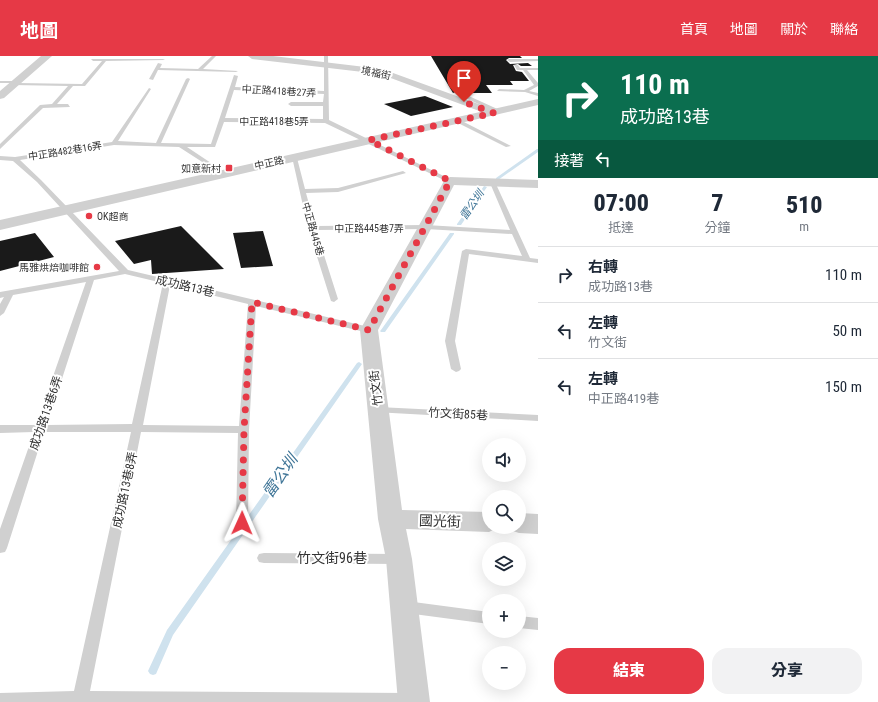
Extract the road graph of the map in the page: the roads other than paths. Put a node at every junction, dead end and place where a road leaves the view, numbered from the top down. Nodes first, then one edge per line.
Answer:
1 (47, 56) edge
2 (214, 56) edge
3 (256, 56) edge
4 (165, 58) edge
5 (291, 58) edge
6 (93, 60) dead end
7 (105, 60) junction
8 (520, 60) junction
9 (538, 60) edge
10 (326, 61) edge
11 (510, 61) dead end
12 (516, 66) dead end
13 (527, 69) junction
14 (538, 69) edge
15 (157, 70) junction
16 (200, 70) junction
17 (151, 79) dead end
18 (188, 79) dead end
19 (0, 82) edge
20 (15, 83) junction
21 (72, 85) junction
22 (149, 88) dead end
23 (232, 88) junction
24 (499, 90) dead end
25 (525, 90) junction
26 (326, 93) junction
27 (458, 93) dead end
28 (538, 95) edge
29 (0, 96) edge
30 (538, 102) edge
31 (291, 104) dead end
32 (326, 104) junction
33 (54, 106) junction
34 (68, 106) dead end
35 (497, 112) junction
36 (222, 120) junction
37 (326, 121) junction
38 (458, 121) junction
39 (217, 136) joint
40 (369, 140) junction
41 (114, 143) junction
42 (158, 144) junction
43 (180, 145) junction
44 (508, 146) dead end
45 (0, 147) edge
46 (0, 158) edge
47 (15, 158) junction
48 (294, 158) junction
49 (403, 173) dead end
50 (224, 174) junction
51 (450, 181) junction
52 (493, 183) junction
53 (538, 184) edge
54 (303, 191) junction
55 (67, 210) junction
56 (0, 225) edge
57 (426, 227) junction
58 (312, 228) junction
59 (515, 232) junction
60 (527, 260) junction
61 (538, 261) edge
62 (125, 272) junction
63 (91, 278) junction
64 (167, 282) junction
65 (10, 293) junction
66 (0, 295) edge
67 (334, 300) dead end
68 (252, 302) junction
69 (0, 313) edge
70 (369, 330) junction
71 (456, 369) dead end
72 (378, 410) junction
73 (538, 418) edge
74 (138, 428) junction
75 (40, 429) junction
76 (0, 430) edge
77 (244, 430) junction
78 (391, 519) junction
79 (482, 522) edge
80 (242, 523) dead end
81 (526, 523) edge
82 (538, 524) edge
83 (0, 548) edge
84 (264, 558) dead end
85 (399, 559) junction
86 (404, 607) junction
87 (482, 617) edge
88 (526, 623) edge
89 (538, 624) edge
90 (81, 697) junction
91 (0, 700) edge
92 (245, 701) edge
93 (414, 701) edge

1 - 20 street
2 - 16 lane
3 - 5 street, 境福街
4 - 7 lane
4 - 15 lane
5 - 10 street, 境福街
6 - 7 lane
7 - 21 lane
8 - 9 lane
8 - 11 lane
8 - 13 lane
10 - 26 lane
10 - 35 street, 境福街
12 - 13 lane
13 - 14 lane
13 - 25 lane
15 - 16 lane
15 - 17 lane
16 - 23 lane, 中正路418巷5弄
18 - 42 lane
19 - 20 lane
20 - 21 lane
20 - 29 street
21 - 33 lane
22 - 41 lane
23 - 26 lane, 中正路418巷27弄
23 - 36 lane, 中正路418巷5弄
24 - 25 lane
25 - 28 lane
26 - 32 lane
27 - 35 lane
30 - 35 street, 中正路
31 - 32 lane
32 - 37 lane
33 - 34 lane
33 - 45 lane
35 - 38 street, 中正路
36 - 37 lane, 中正路418巷5弄
36 - 39 lane, 中正路418巷5弄
37 - 40 lane
38 - 40 street, 中正路
38 - 44 lane
39 - 43 lane, 中正路482巷16弄
40 - 48 street, 中正路
40 - 51 lane
41 - 42 lane, 中正路482巷16弄
41 - 47 lane, 中正路482巷16弄
42 - 43 lane, 中正路482巷16弄
43 - 50 lane
46 - 47 lane, 中正路482巷16弄
47 - 55 lane
48 - 50 street, 中正路
48 - 54 lane, 中正路445巷
49 - 54 lane
50 - 55 street, 中正路
51 - 52 street
51 - 57 street
52 - 53 street
52 - 59 lane
54 - 58 lane, 中正路445巷
55 - 56 street, 中正路
55 - 62 lane
57 - 58 lane, 中正路445巷7弄
57 - 59 lane, 中正路445巷7弄
57 - 70 street
58 - 67 lane, 中正路445巷
59 - 60 lane
60 - 61 lane
60 - 71 lane
62 - 63 lane, 成功路13巷
62 - 64 lane, 成功路13巷
63 - 65 lane, 成功路13巷
63 - 75 lane, 成功路13巷6弄
64 - 68 lane, 成功路13巷
64 - 74 lane, 成功路13巷8弄
65 - 66 lane, 成功路13巷
65 - 69 lane
68 - 70 lane, 成功路13巷
68 - 77 lane
70 - 72 street, 竹文街
72 - 73 lane, 竹文街85巷
72 - 78 street, 竹文街
74 - 75 lane
74 - 77 lane
74 - 90 lane, 成功路13巷8弄
75 - 76 lane
75 - 83 lane, 成功路13巷6弄
77 - 80 lane
78 - 79 street, 國光街
78 - 85 street, 竹文街
81 - 82 street
84 - 85 lane, 竹文街96巷
85 - 86 street, 竹文街
86 - 87 lane
86 - 93 street, 竹文街
88 - 89 lane
90 - 91 lane
90 - 92 lane
92 - 93 lane

